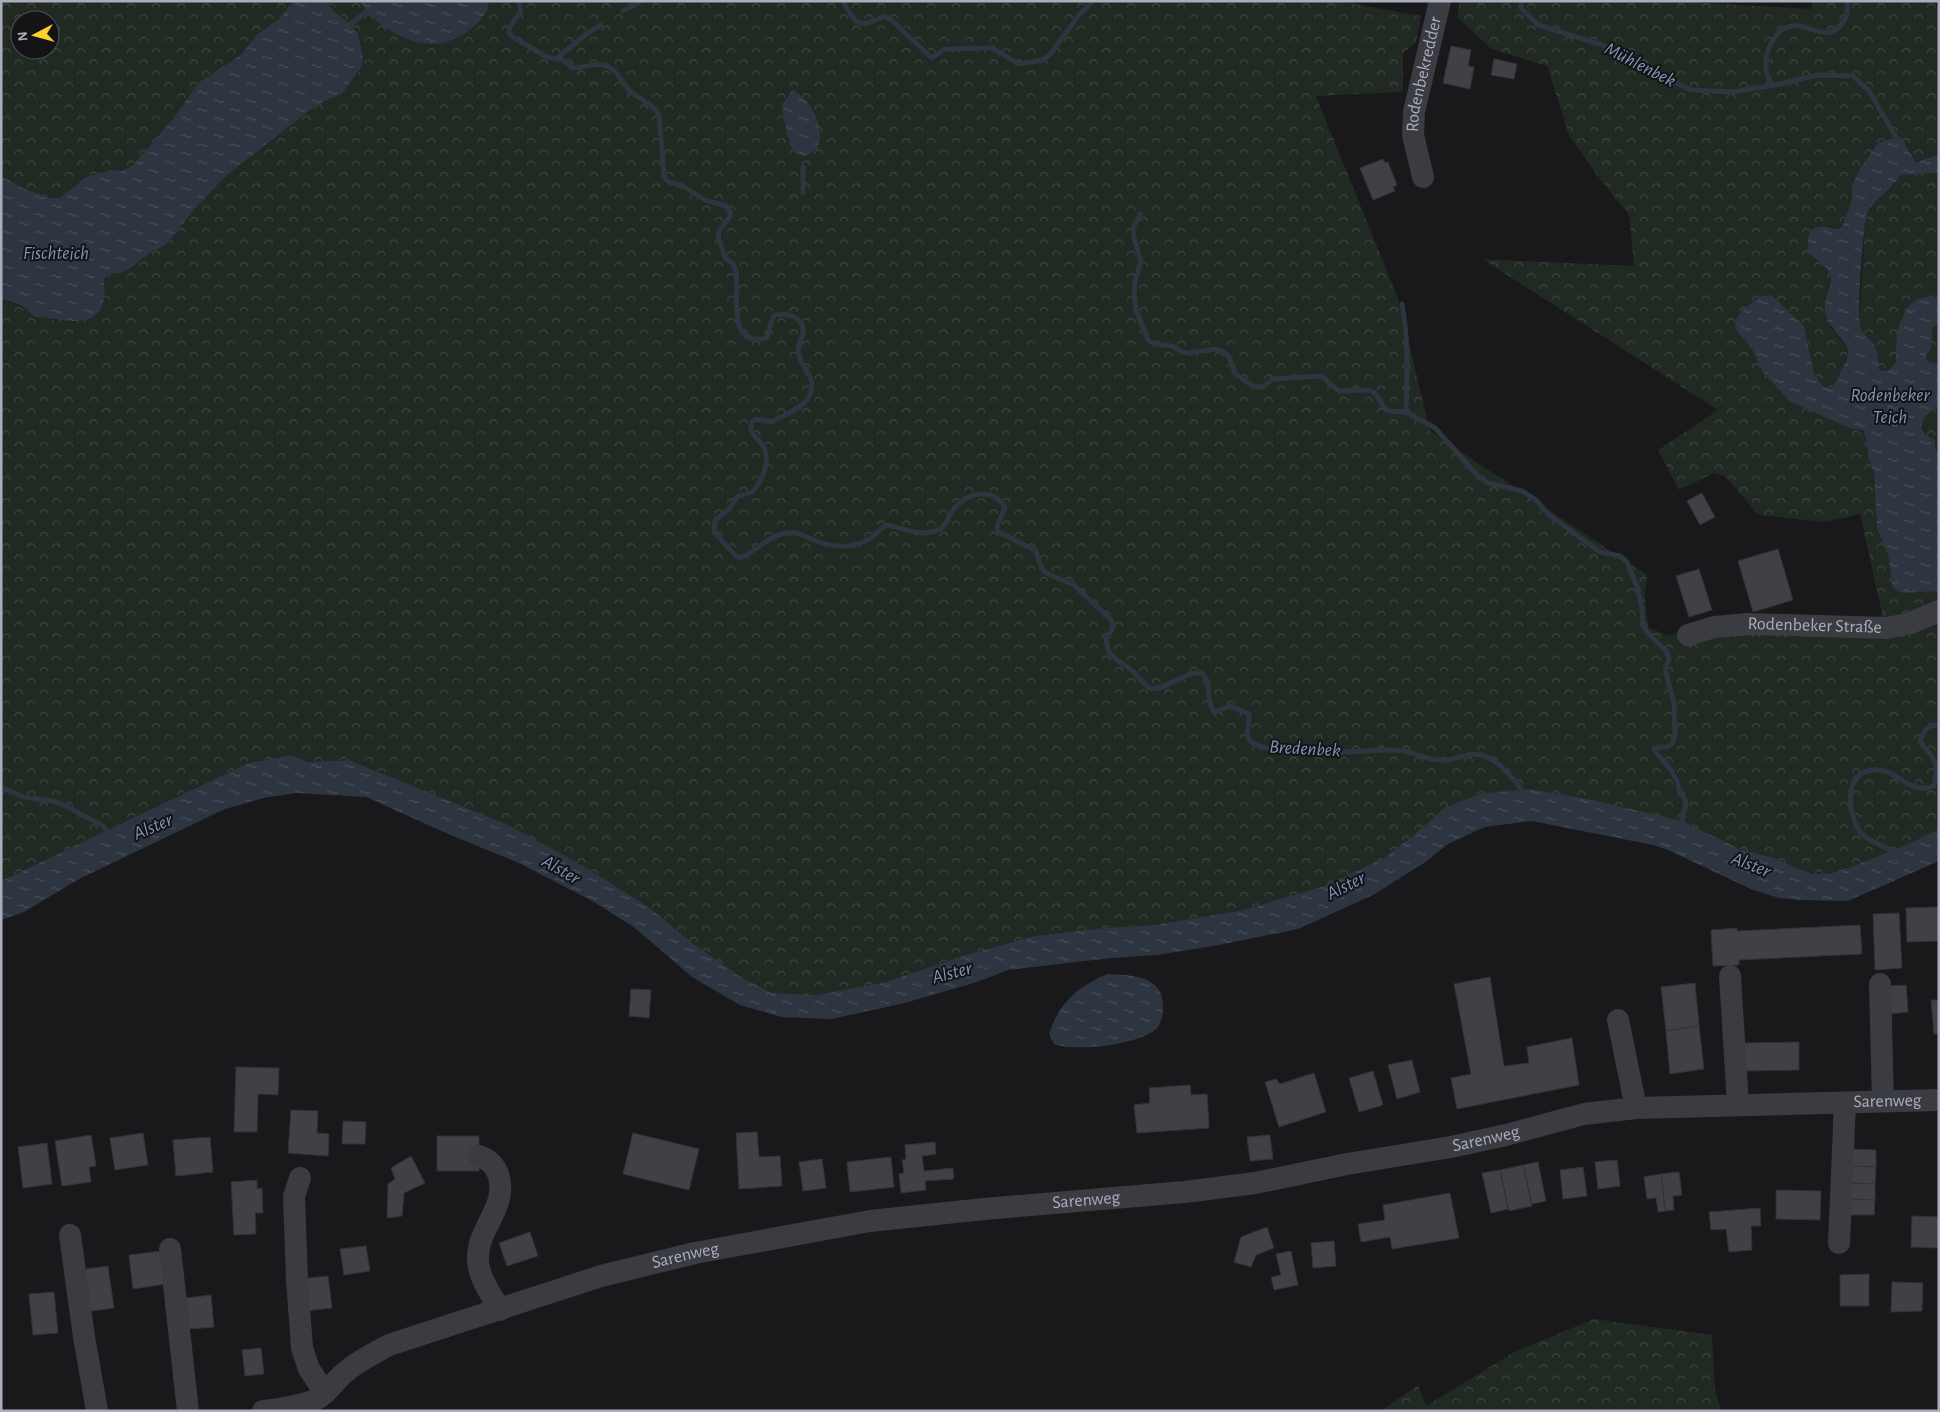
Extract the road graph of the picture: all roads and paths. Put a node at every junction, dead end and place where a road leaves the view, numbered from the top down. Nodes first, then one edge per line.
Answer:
1 (1440, 1) edge
2 (1423, 177) dead end
3 (1939, 611) edge
4 (1688, 635) dead end
5 (1730, 976) dead end
6 (1880, 984) dead end
7 (1618, 1020) dead end
8 (1939, 1100) edge
9 (1883, 1101) junction
10 (1844, 1103) junction
11 (1738, 1105) junction
12 (1636, 1108) junction
13 (479, 1156) dead end
14 (300, 1178) dead end
15 (70, 1235) dead end
16 (1840, 1243) dead end
17 (170, 1249) dead end
18 (500, 1310) junction
19 (316, 1401) edge
20 (97, 1411) edge
21 (188, 1411) edge
22 (263, 1411) edge

1 - 2 street, Rodenbekredder
3 - 4 street, Rodenbeker Straße
5 - 11 street
6 - 9 street
7 - 12 street
8 - 9 street, Sarenweg
9 - 10 street, Sarenweg
10 - 11 street, Sarenweg
10 - 16 street
11 - 12 street, Sarenweg
12 - 18 street, Sarenweg
13 - 18 street
14 - 19 street
15 - 20 street
17 - 21 street
18 - 19 street, Sarenweg
19 - 22 street

